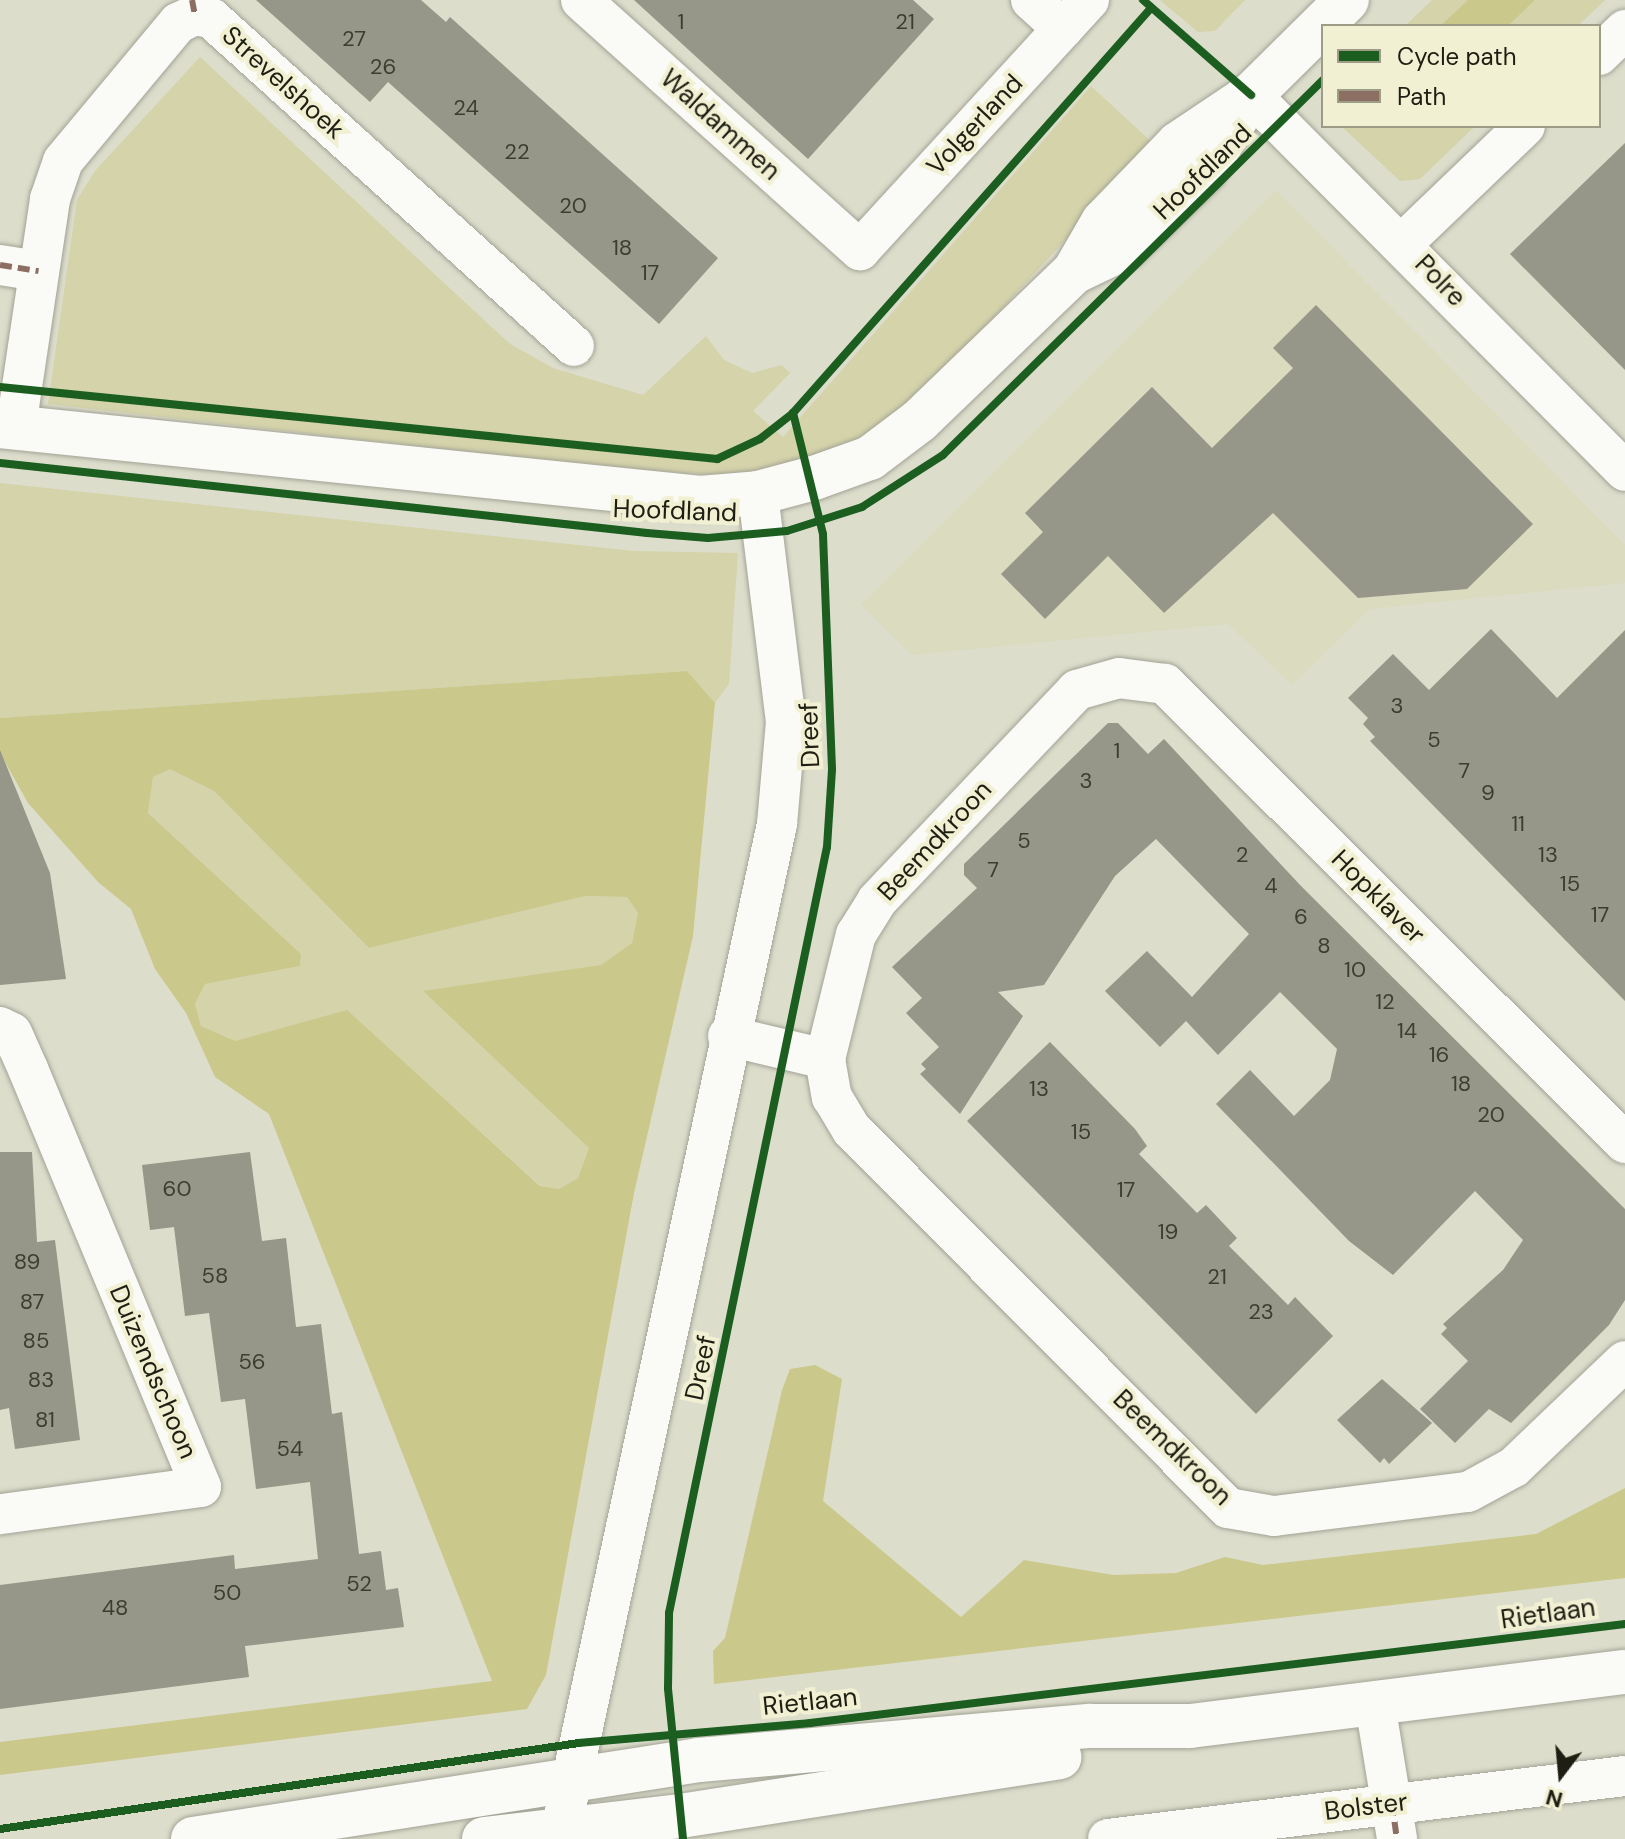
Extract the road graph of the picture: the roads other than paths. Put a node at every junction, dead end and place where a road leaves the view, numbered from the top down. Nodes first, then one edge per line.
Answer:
1 (581, 0) edge
2 (1031, 0) edge
3 (1347, 0) edge
4 (193, 7) edge
5 (1076, 14) edge
6 (1323, 24) edge
7 (1321, 26) edge
8 (1625, 30) edge
9 (1601, 53) edge
10 (1251, 95) junction
11 (1523, 128) edge
12 (1403, 243) junction
13 (860, 250) joint
14 (0, 265) edge
15 (39, 271) junction
16 (574, 346) dead end
17 (8, 426) edge
18 (1625, 471) edge
19 (758, 493) junction
20 (1119, 678) joint
21 (0, 1027) edge
22 (728, 1036) junction
23 (825, 1059) junction
24 (1625, 1143) edge
25 (1625, 1361) edge
26 (0, 1514) edge
27 (1625, 1672) edge
28 (1375, 1704) junction
29 (1190, 1726) junction
30 (1625, 1776) edge
31 (571, 1777) junction
32 (1395, 1821) edge
33 (560, 1835) edge
34 (193, 1839) edge
35 (484, 1839) edge
36 (1108, 1839) edge

1 - 13 street, Waldammen
2 - 5 street
3 - 6 street, Hoofdland
4 - 15 street, Strevelshoek
4 - 16 street, Strevelshoek
5 - 13 street, Volgerland
7 - 10 street, Hoofdland
8 - 9 street
10 - 12 street, Polre
10 - 19 street, Hoofdland
11 - 12 street
12 - 18 street, Polre
14 - 15 street
15 - 17 street, Strevelshoek
17 - 19 street, Hoofdland
19 - 22 street, Dreef
20 - 23 street, Beemdkroon
20 - 24 street, Hopklaver
21 - 26 street, Duizendschoon
22 - 23 street
22 - 31 street, Dreef
23 - 25 street, Beemdkroon
27 - 28 street, Rietlaan
28 - 29 street, Rietlaan
28 - 32 street
29 - 31 street, Rietlaan
29 - 33 street, Rietlaan
30 - 32 street, Bolster
31 - 33 street, Dreef
31 - 34 street, Rietlaan
32 - 36 street, Bolster
33 - 35 street, Rietlaan

